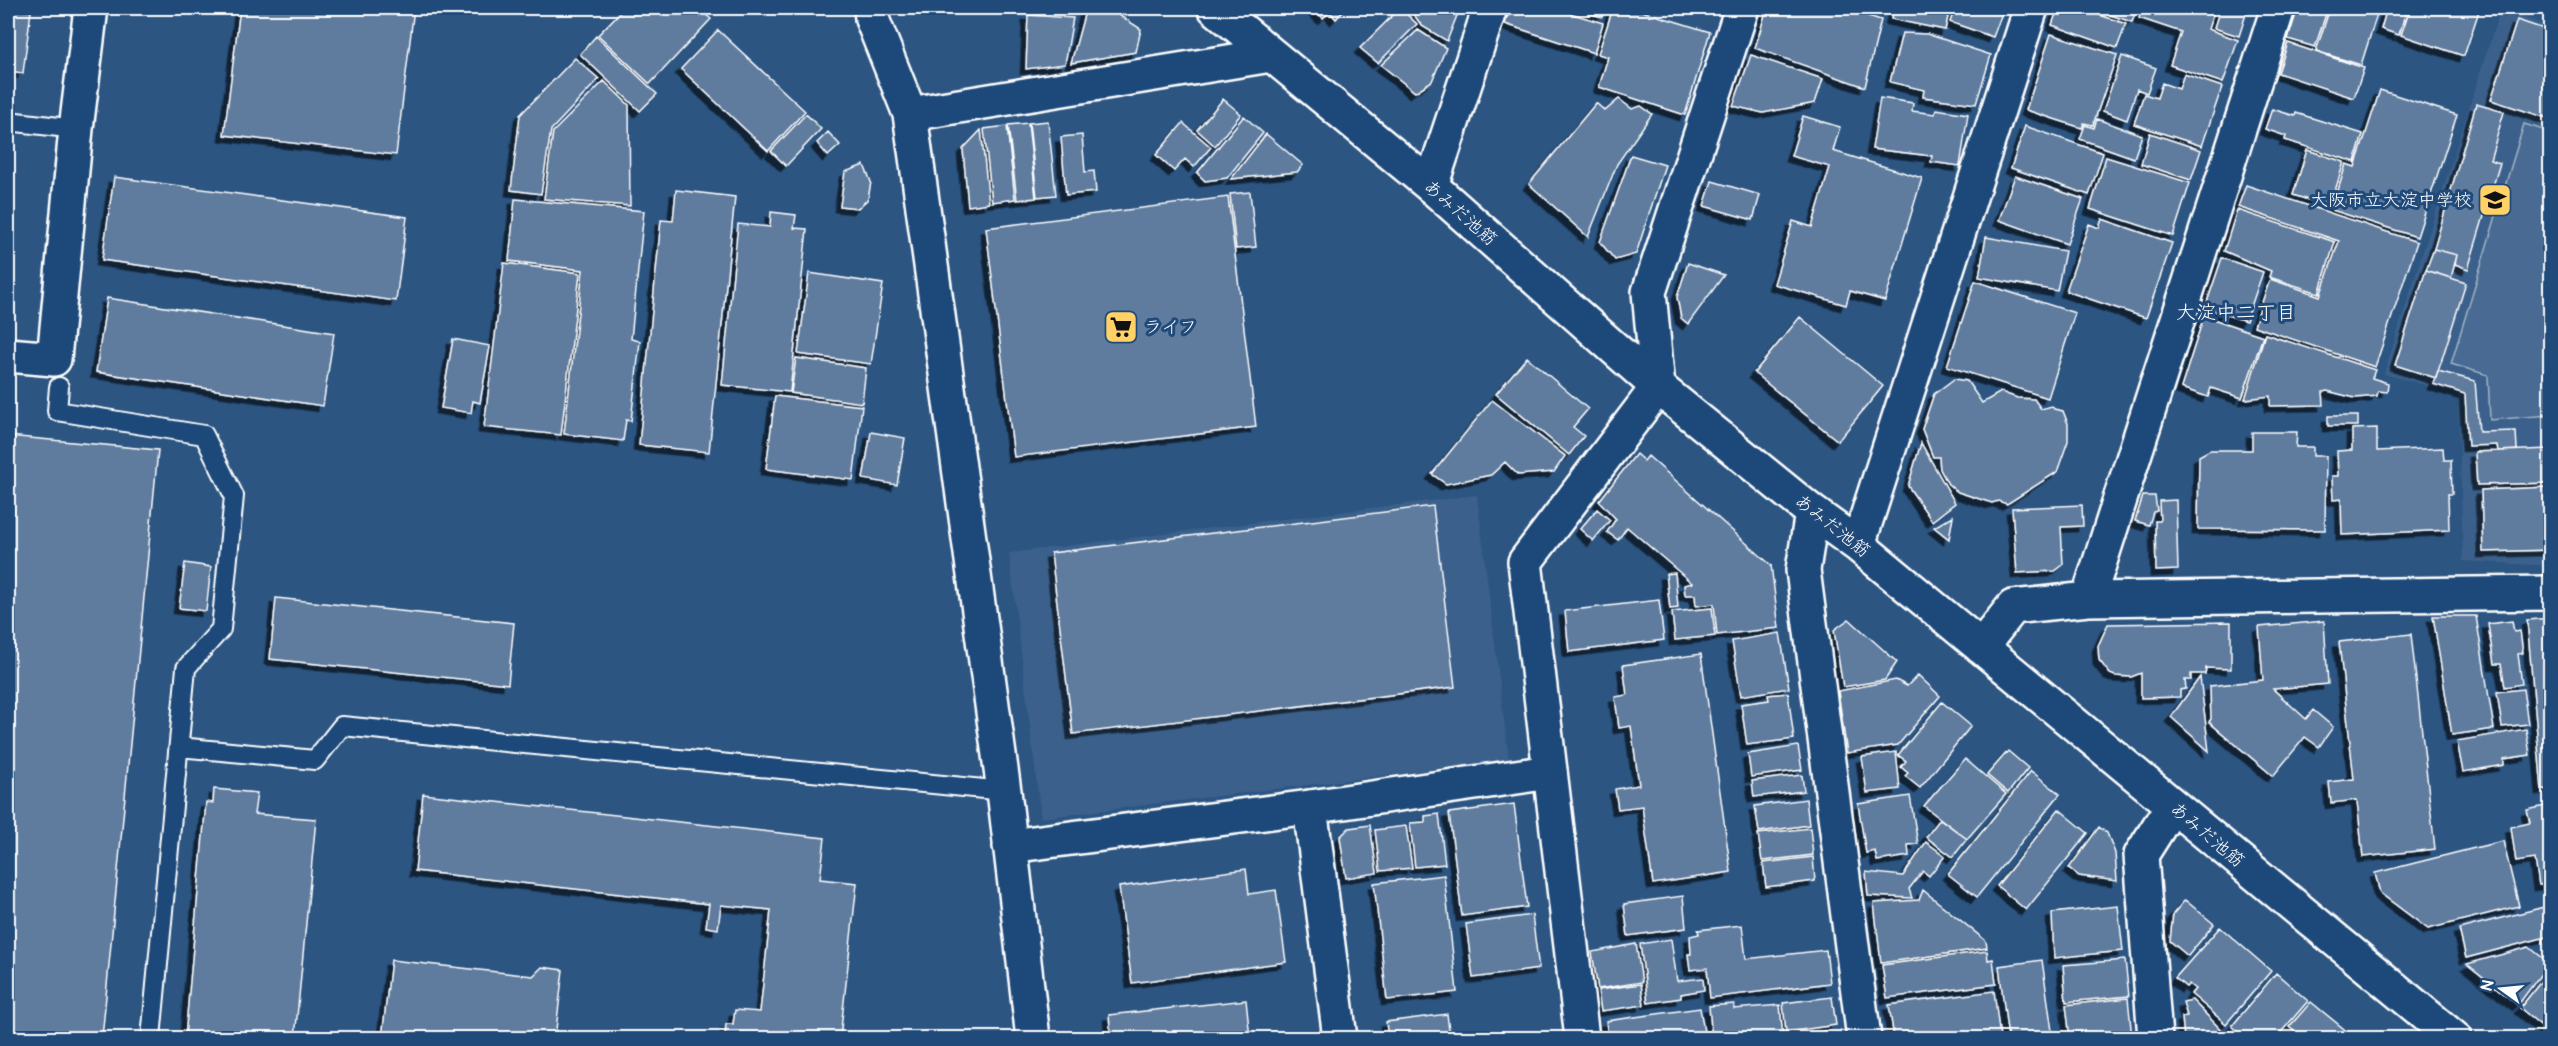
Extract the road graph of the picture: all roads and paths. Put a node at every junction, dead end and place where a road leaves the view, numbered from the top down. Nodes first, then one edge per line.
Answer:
1 (91, 8) edge
2 (871, 8) edge
3 (1490, 8) edge
4 (1742, 8) edge
5 (2031, 8) edge
6 (2278, 8) edge
7 (1222, 10) edge
8 (1271, 56) junction
9 (910, 114) junction
10 (8, 121) edge
11 (76, 129) junction
12 (1431, 186) junction
13 (8, 354) edge
14 (59, 387) dead end
15 (1658, 387) junction
16 (1812, 512) junction
17 (1858, 545) junction
18 (2550, 593) edge
19 (2088, 599) junction
20 (1981, 647) junction
21 (178, 747) junction
22 (1550, 772) junction
23 (1004, 791) junction
24 (2172, 806) junction
25 (1310, 807) junction
26 (1010, 846) junction
27 (151, 1038) edge
28 (1033, 1038) edge
29 (1340, 1038) edge
30 (1582, 1038) edge
31 (1864, 1038) edge
32 (2155, 1038) edge
33 (2454, 1038) edge

1 - 11 street
2 - 9 street
3 - 12 street
4 - 15 street
5 - 17 street
6 - 19 street
7 - 8 street, あみだ池筋
8 - 9 street
8 - 12 street, あみだ池筋
9 - 23 street
10 - 11 lane
11 - 13 street
12 - 15 street, あみだ池筋
14 - 21 lane
15 - 16 street, あみだ池筋
15 - 22 street
16 - 17 street, あみだ池筋
16 - 31 street
17 - 20 street, あみだ池筋
18 - 19 street
19 - 20 street
20 - 24 street, あみだ池筋
21 - 23 lane
21 - 27 lane
22 - 25 street
22 - 30 street
23 - 26 street
24 - 32 street
24 - 33 street, あみだ池筋
25 - 26 street
25 - 29 street
26 - 28 street

